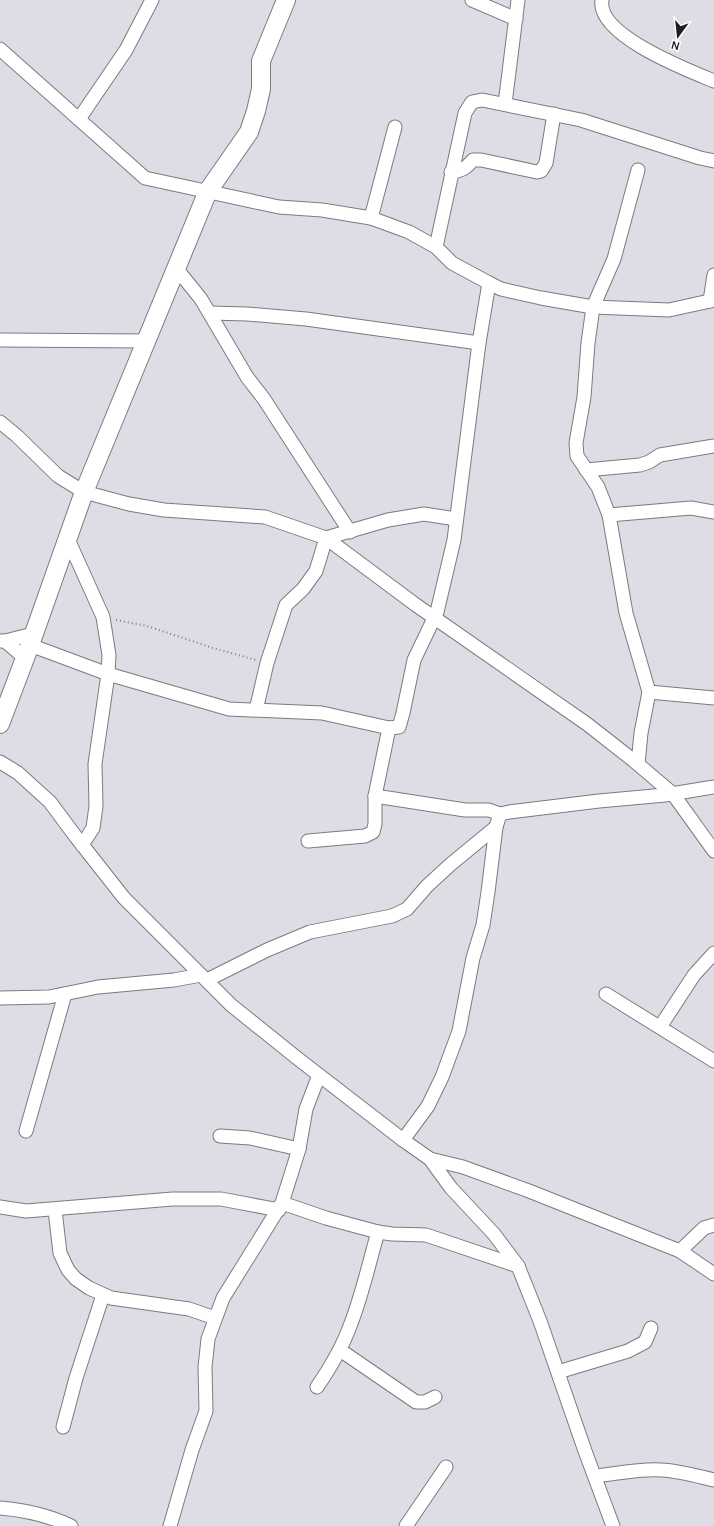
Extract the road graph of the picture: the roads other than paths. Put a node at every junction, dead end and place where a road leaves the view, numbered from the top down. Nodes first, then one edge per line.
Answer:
1 (152, 0) edge
2 (286, 0) edge
3 (472, 0) edge
4 (518, 0) edge
5 (602, 0) edge
6 (516, 19) junction
7 (0, 49) edge
8 (714, 81) edge
9 (505, 104) junction
10 (554, 114) junction
11 (79, 119) junction
12 (395, 127) dead end
13 (714, 161) edge
14 (638, 170) dead end
15 (451, 172) junction
16 (208, 192) junction
17 (371, 218) junction
18 (436, 247) junction
19 (176, 268) junction
20 (714, 275) edge
21 (490, 283) junction
22 (712, 300) edge
23 (593, 307) junction
24 (210, 313) junction
25 (0, 340) edge
26 (146, 341) junction
27 (479, 343) junction
28 (0, 422) edge
29 (714, 446) edge
30 (586, 470) junction
31 (84, 492) junction
32 (714, 512) edge
33 (609, 515) junction
34 (456, 519) junction
35 (350, 532) junction
36 (67, 538) junction
37 (326, 538) junction
38 (435, 618) junction
39 (3, 641) edge
40 (29, 646) junction
41 (108, 674) junction
42 (649, 692) junction
43 (714, 698) edge
44 (256, 710) junction
45 (0, 724) edge
46 (389, 728) junction
47 (0, 762) edge
48 (638, 764) junction
49 (714, 787) edge
50 (674, 794) junction
51 (375, 796) junction
52 (498, 821) junction
53 (308, 841) dead end
54 (82, 845) junction
55 (714, 852) edge
56 (714, 953) edge
57 (204, 978) junction
58 (65, 994) junction
59 (606, 994) dead end
60 (0, 998) edge
61 (660, 1028) junction
62 (714, 1061) edge
63 (319, 1075) junction
64 (26, 1131) dead end
65 (220, 1136) dead end
66 (404, 1140) junction
67 (298, 1149) junction
68 (430, 1159) junction
69 (280, 1206) junction
70 (0, 1207) edge
71 (56, 1210) junction
72 (714, 1225) edge
73 (378, 1232) junction
74 (680, 1251) junction
75 (518, 1266) junction
76 (714, 1274) edge
77 (103, 1295) junction
78 (215, 1318) junction
79 (651, 1328) dead end
80 (340, 1350) junction
81 (558, 1372) junction
82 (317, 1387) dead end
83 (435, 1397) dead end
84 (63, 1427) dead end
85 (446, 1467) dead end
86 (594, 1476) junction
87 (714, 1480) edge
88 (0, 1508) edge
89 (71, 1526) edge
90 (170, 1526) edge
91 (406, 1526) edge
92 (613, 1526) edge

1 - 11 street
2 - 16 street
3 - 6 street
4 - 6 street
5 - 8 street
6 - 9 street
7 - 11 street
9 - 10 street
9 - 15 street
10 - 13 street
10 - 15 street
11 - 16 street
12 - 17 street
14 - 23 street
15 - 18 street
16 - 17 street
16 - 19 street
17 - 18 street
18 - 21 street
19 - 24 street
19 - 26 street
20 - 22 street
21 - 23 street
21 - 27 street
22 - 23 street
23 - 30 street
24 - 27 street
24 - 35 street
25 - 26 street
26 - 31 street
27 - 34 street
28 - 31 street
29 - 30 street
30 - 33 street
31 - 36 street
31 - 37 street
32 - 33 street
33 - 42 street
34 - 35 street
34 - 38 street
35 - 37 street
36 - 40 street
36 - 41 street
37 - 38 street
37 - 44 street
38 - 46 street
38 - 48 street
39 - 40 street
39 - 40 street
40 - 41 street
40 - 45 street
41 - 44 street
41 - 54 street
42 - 43 street
42 - 48 street
44 - 46 street
46 - 51 street
47 - 54 street
48 - 50 street
49 - 50 street
50 - 52 street
50 - 55 street
51 - 52 street
51 - 53 street
52 - 57 street
52 - 66 street
54 - 57 street
56 - 61 street
57 - 58 street
57 - 63 street
58 - 60 street
58 - 64 street
59 - 61 street
61 - 62 street
63 - 66 street
63 - 67 street
65 - 67 street
66 - 68 street
67 - 69 street
68 - 74 street
68 - 75 street
69 - 71 street
69 - 73 street
69 - 78 street
70 - 71 street
71 - 77 street
72 - 74 street
73 - 75 street
73 - 80 street
74 - 76 street
75 - 81 street
77 - 78 street
77 - 84 street
78 - 90 street
79 - 81 street
80 - 82 street
80 - 83 street
81 - 86 street
85 - 91 street
86 - 87 street
86 - 92 street
88 - 89 street

